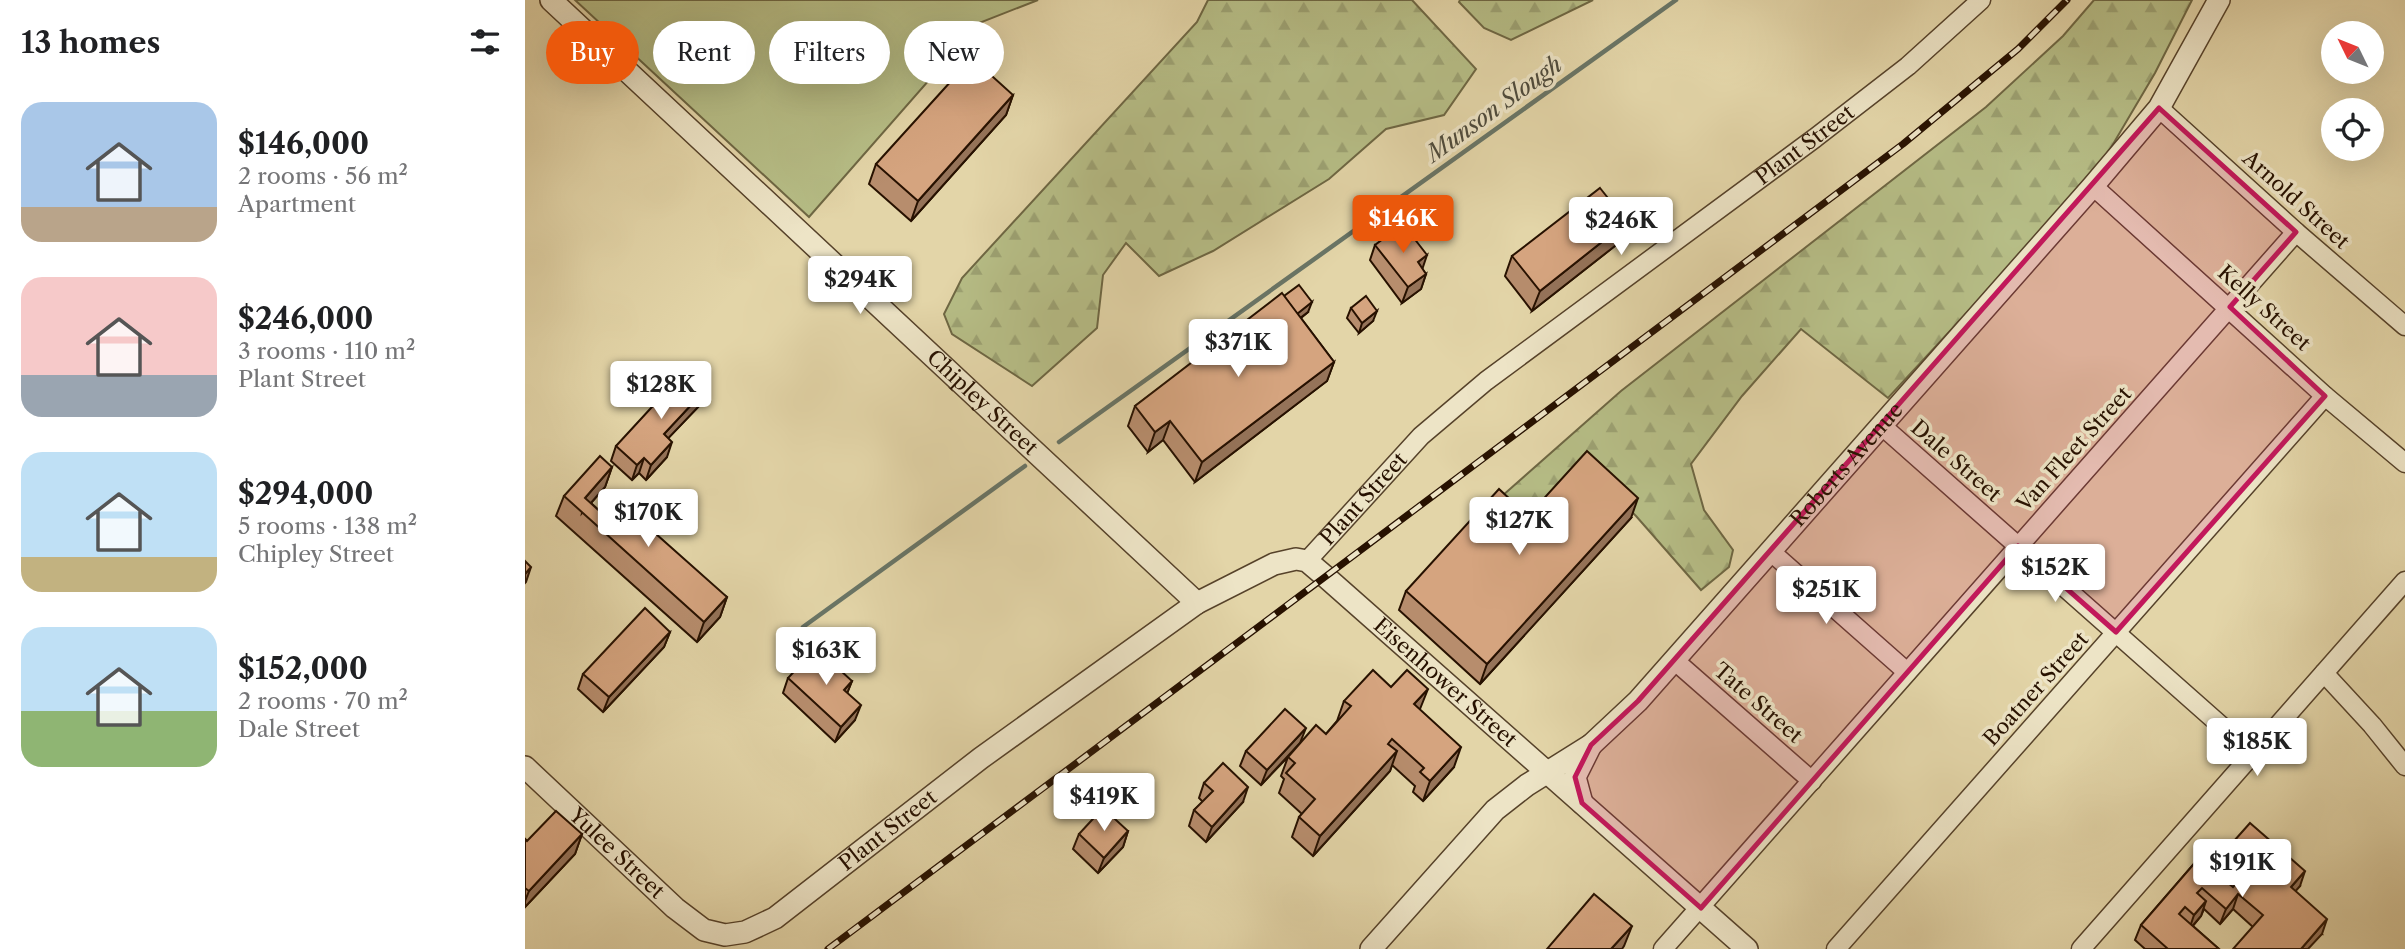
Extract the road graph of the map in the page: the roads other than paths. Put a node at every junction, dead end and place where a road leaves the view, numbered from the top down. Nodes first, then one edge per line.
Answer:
1 (551, 0) edge
2 (1981, 0) edge
3 (2219, 0) edge
4 (2159, 108) junction
5 (2093, 186) junction
6 (2296, 232) junction
7 (2230, 307) junction
8 (2405, 326) edge
9 (2325, 396) junction
10 (1881, 425) junction
11 (2405, 463) edge
12 (2018, 546) junction
13 (1770, 551) junction
14 (1307, 561) junction
15 (2405, 581) edge
16 (1198, 603) junction
17 (2116, 632) junction
18 (1674, 660) junction
19 (1907, 672) junction
20 (2324, 673) junction
21 (1591, 745) junction
22 (2253, 754) junction
23 (2405, 766) edge
24 (525, 767) edge
25 (1547, 772) junction
26 (1812, 781) junction
27 (1582, 803) junction
28 (1701, 908) junction
29 (713, 933) joint
30 (1371, 949) edge
31 (1663, 949) edge
32 (1747, 949) edge
33 (1836, 949) edge
34 (2081, 949) edge

1 - 16 street, Chipley Street
2 - 14 street, Plant Street
3 - 4 street, Roberts Avenue
4 - 5 street, Roberts Avenue
4 - 6 street, Arnold Street
5 - 7 street, Kelly Street
5 - 10 street, Roberts Avenue
6 - 7 street, Van Fleet Street
6 - 8 street, Arnold Street
7 - 9 street, Kelly Street
7 - 12 street, Van Fleet Street
9 - 11 street, Kelly Street
9 - 17 street, Boatner Street
10 - 12 street, Dale Street
10 - 13 street, Roberts Avenue
12 - 17 street, Dale Street
12 - 19 street, Van Fleet Street
13 - 18 street, Roberts Avenue
13 - 19 street
14 - 16 street, Plant Street
14 - 25 street, Eisenhower Street
15 - 20 street
16 - 29 street, Plant Street
17 - 22 street, Dale Street
17 - 33 street, Boatner Street
18 - 21 street, Roberts Avenue
18 - 26 street, Tate Street
19 - 26 street, Van Fleet Street
20 - 22 street
20 - 23 street
21 - 25 street, Roberts Avenue
21 - 27 street
22 - 34 street
24 - 29 street, Yulee Street
25 - 27 street, Eisenhower Street
25 - 30 street, Roberts Avenue
26 - 28 street, Van Fleet Street
27 - 28 street, Eisenhower Street
28 - 31 street, Van Fleet Street
28 - 32 street, Eisenhower Street

